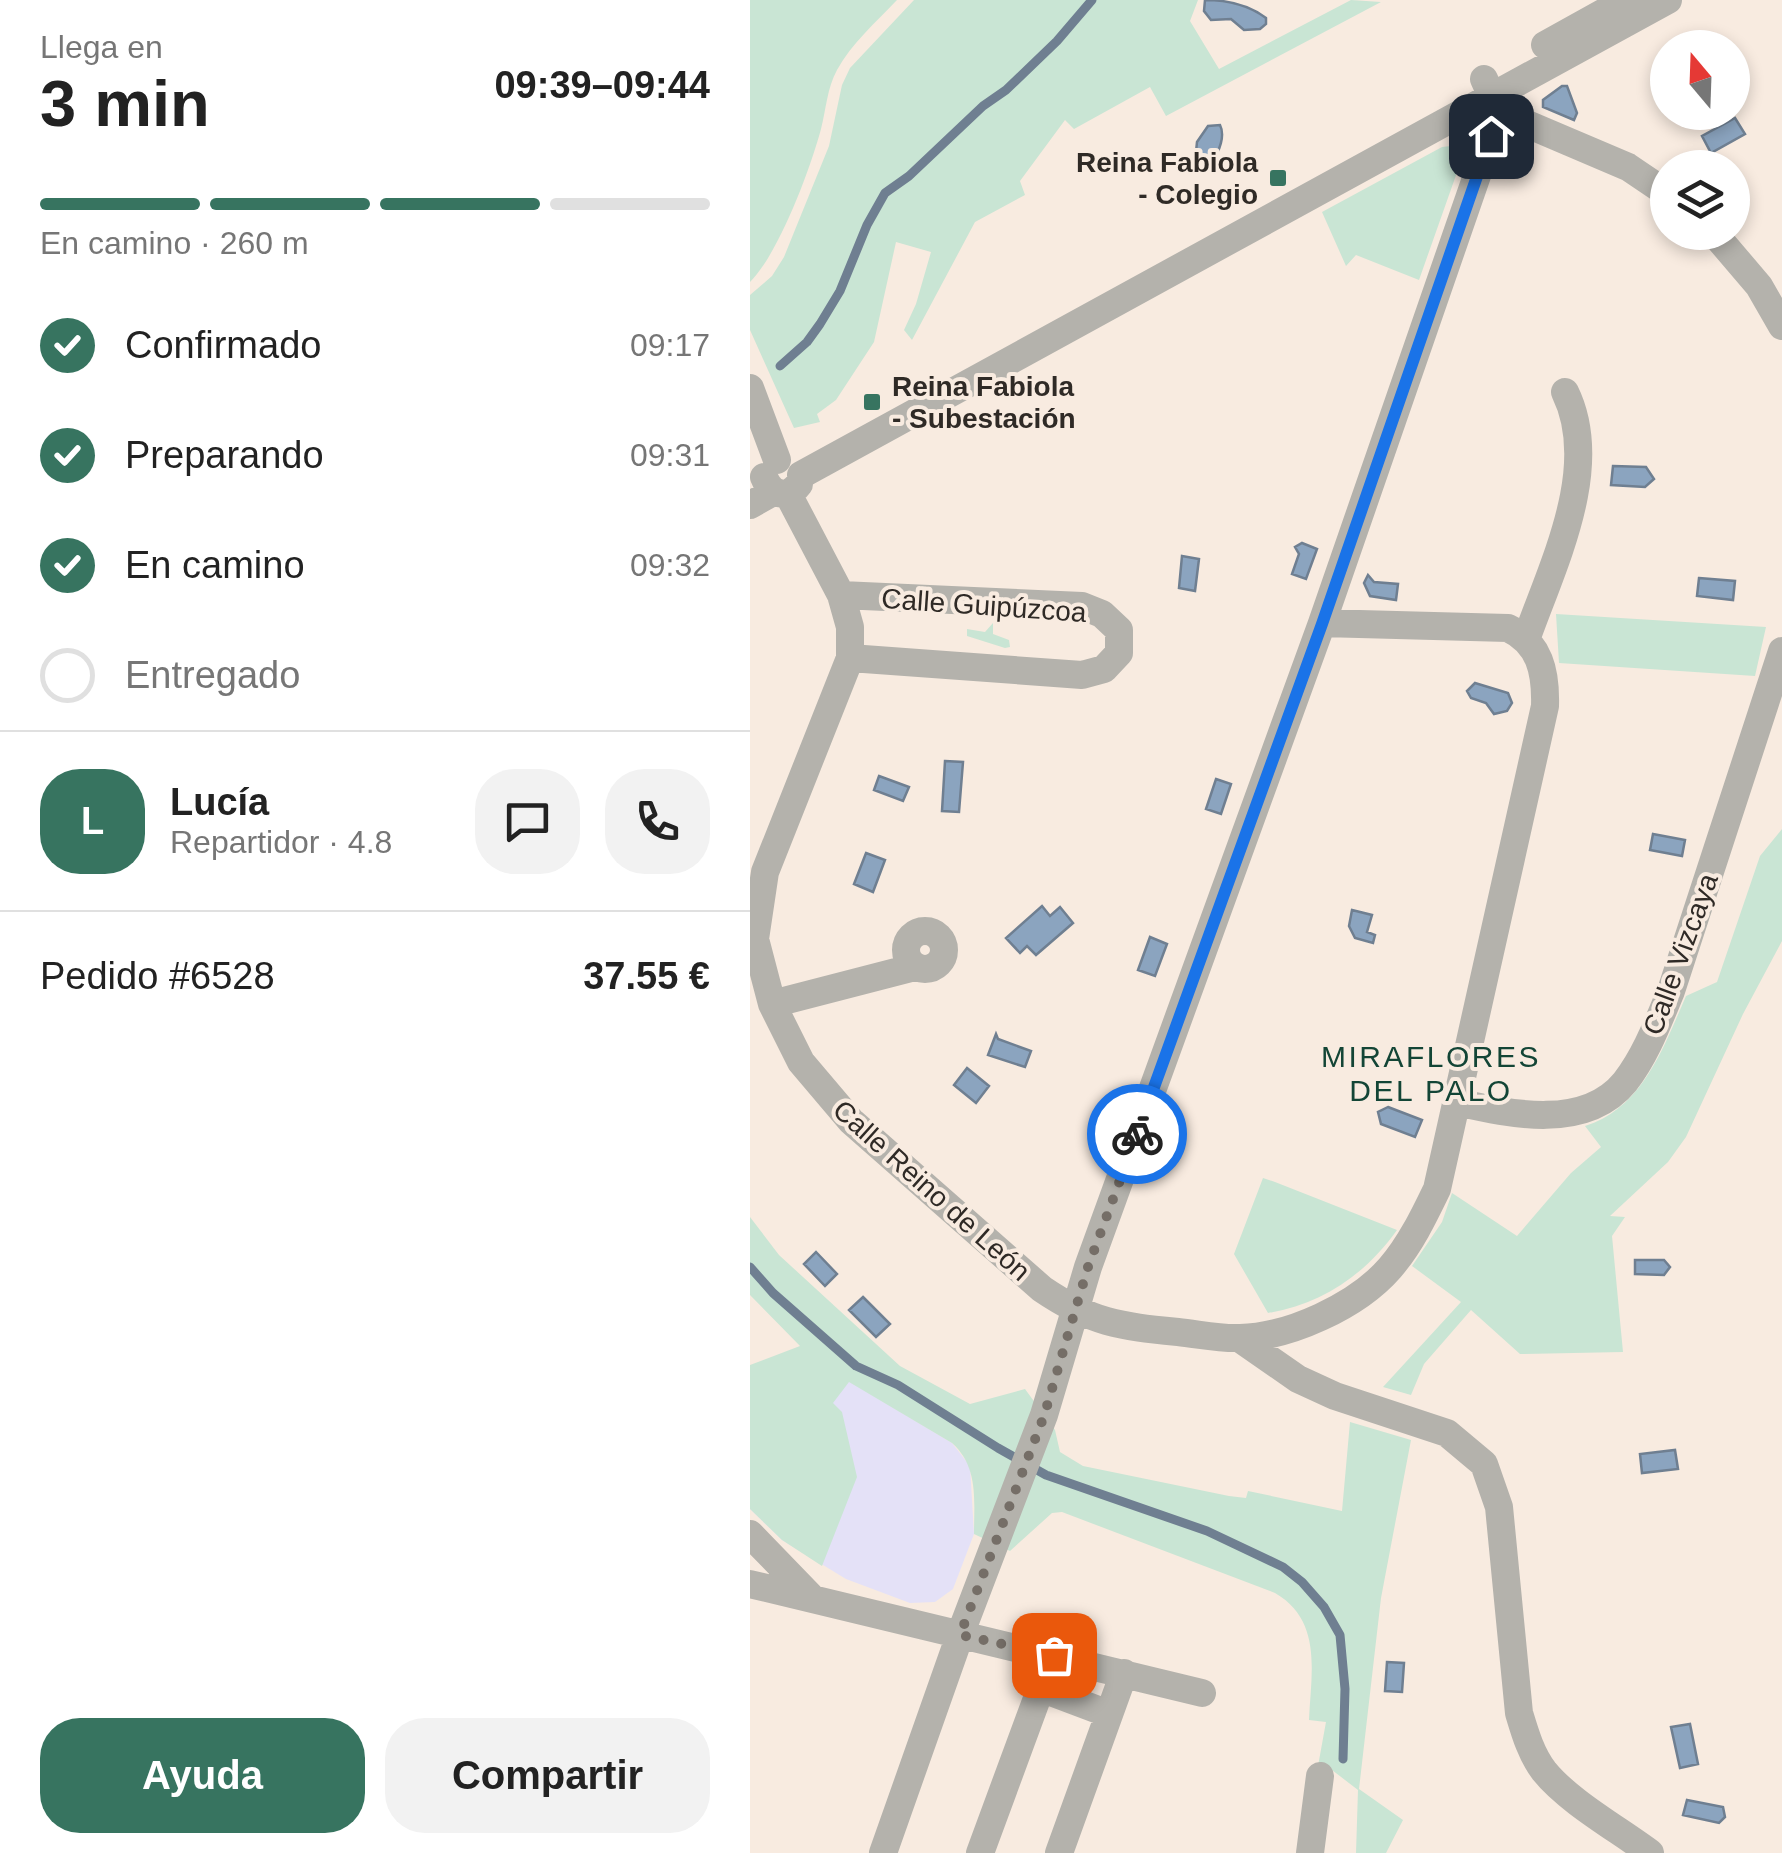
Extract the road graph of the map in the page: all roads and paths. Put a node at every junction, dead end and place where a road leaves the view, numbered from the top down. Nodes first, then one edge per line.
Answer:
1 (1626, 0) edge
2 (1668, 0) edge
3 (1492, 95) junction
4 (1432, 128) junction
5 (1482, 160) junction
6 (1650, 182) edge
7 (1729, 250) edge
8 (1782, 326) edge
9 (750, 388) edge
10 (1565, 392) dead end
11 (774, 481) edge
12 (841, 595) junction
13 (1322, 624) junction
14 (1527, 637) junction
15 (1782, 651) edge
16 (850, 658) junction
17 (915, 966) dead end
18 (772, 1004) junction
19 (1456, 1102) junction
20 (1076, 1312) junction
21 (1238, 1338) junction
22 (750, 1534) edge
23 (750, 1584) edge
24 (810, 1596) junction
25 (960, 1635) junction
26 (1054, 1655) junction
27 (1124, 1672) junction
28 (1040, 1688) junction
29 (1202, 1693) dead end
30 (1110, 1714) junction
31 (1320, 1776) dead end
32 (883, 1853) edge
33 (980, 1853) edge
34 (1059, 1853) edge
35 (1310, 1853) edge
36 (1650, 1853) edge

1 - 3 street
2 - 3 street
3 - 4 street
3 - 5 street
3 - 6 street
3 - 11 street
4 - 5 street
4 - 11 street
5 - 13 street
7 - 8 street
9 - 11 street, Calle Reino de León
10 - 14 street
11 - 12 street, Calle Reino de León
12 - 16 street, Calle Reino de León
12 - 16 street, Calle Guipúzcoa
13 - 14 street
13 - 20 street
14 - 19 street, Calle Reino de León
15 - 19 street, Calle Vizcaya
16 - 18 street, Calle Reino de León
17 - 18 street
18 - 20 street, Calle Reino de León
19 - 21 street, Calle Reino de León
20 - 21 street, Calle Reino de León
20 - 25 street
21 - 36 street
22 - 24 street
23 - 24 street
24 - 25 street
25 - 26 street
25 - 32 street
26 - 27 street
26 - 28 street
27 - 29 street
27 - 30 street
28 - 30 street
28 - 33 street
30 - 34 street
31 - 35 street

